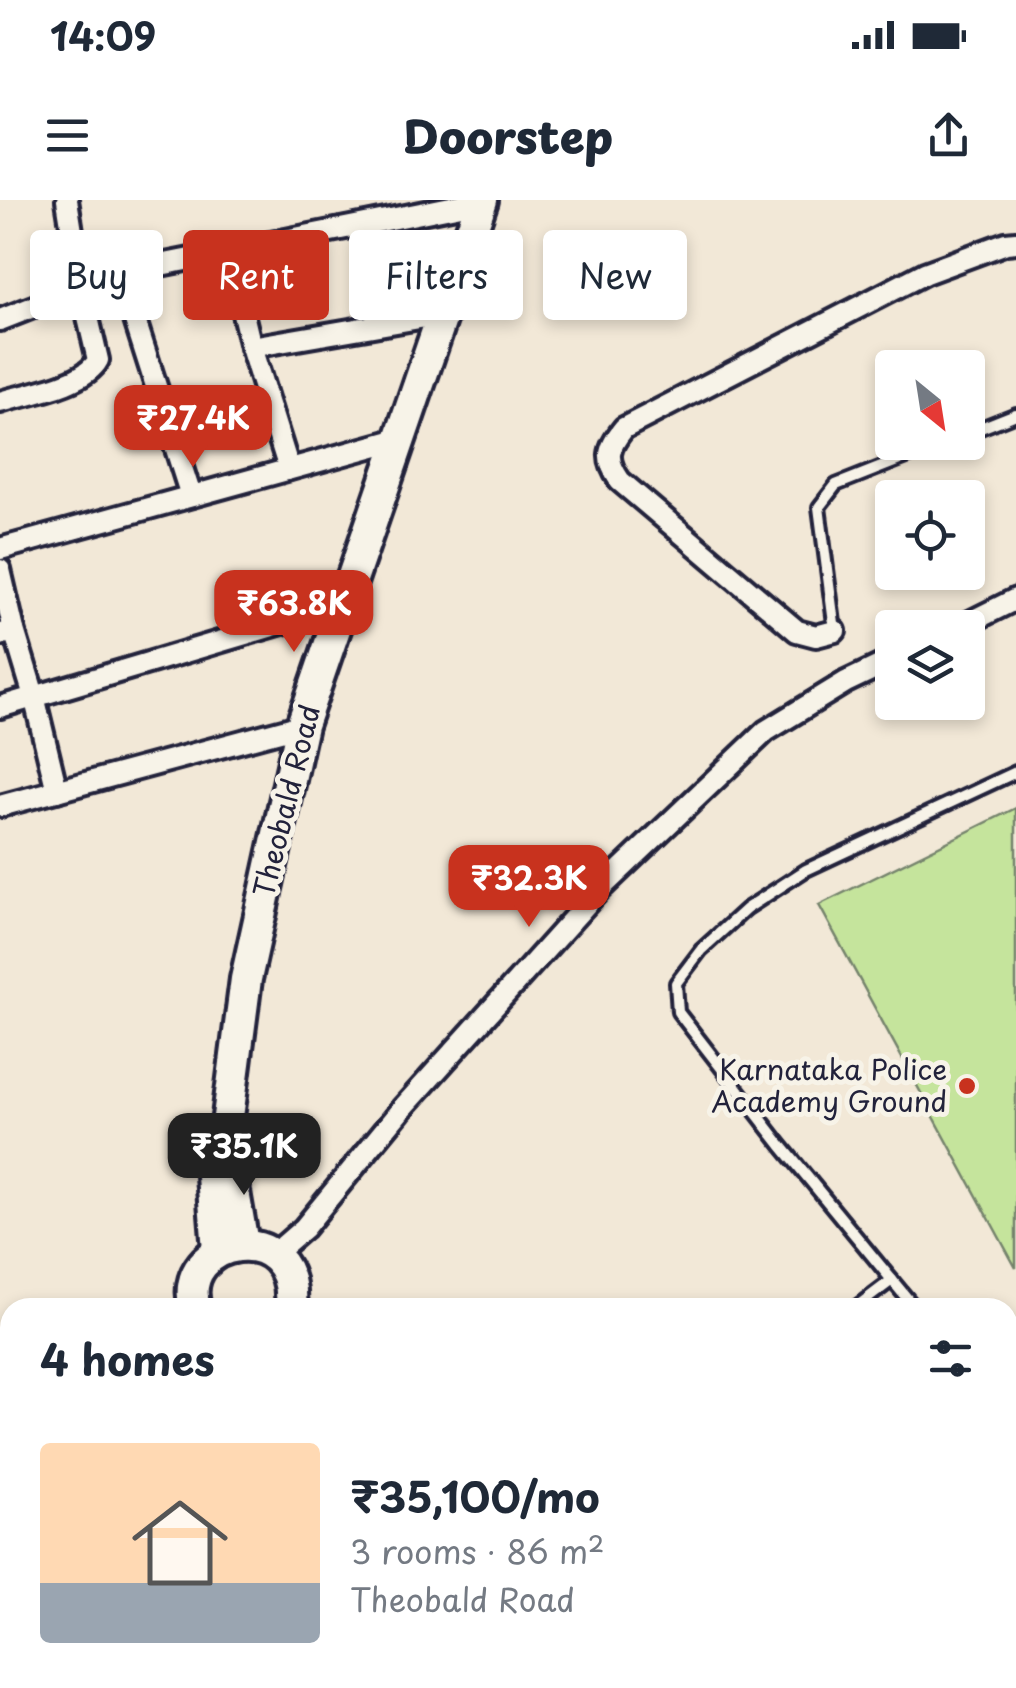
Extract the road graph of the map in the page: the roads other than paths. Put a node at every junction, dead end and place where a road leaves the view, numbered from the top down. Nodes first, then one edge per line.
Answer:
1 (67, 200) edge
2 (482, 200) edge
3 (72, 230) edge
4 (472, 230) edge
5 (329, 231) edge
6 (1016, 242) edge
7 (30, 308) edge
8 (0, 320) edge
9 (89, 320) edge
10 (135, 320) edge
11 (244, 320) edge
12 (409, 320) edge
13 (441, 320) edge
14 (251, 348) junction
15 (0, 402) edge
16 (1016, 414) edge
17 (985, 427) edge
18 (399, 439) junction
19 (899, 460) edge
20 (289, 469) junction
21 (191, 496) junction
22 (0, 550) edge
23 (0, 570) edge
24 (1016, 599) edge
25 (343, 606) junction
26 (985, 614) edge
27 (835, 631) joint
28 (7, 632) edge
29 (875, 668) edge
30 (34, 696) junction
31 (0, 707) edge
32 (302, 725) junction
33 (1016, 772) edge
34 (57, 791) junction
35 (0, 806) edge
36 (231, 1248) junction
37 (274, 1254) junction
38 (892, 1280) junction
39 (189, 1298) edge
40 (292, 1298) edge
41 (868, 1298) edge
42 (907, 1298) edge

1 - 3 street
2 - 4 main road, Theobald Road
2 - 5 street
6 - 27 street
7 - 8 street
9 - 15 street
10 - 21 street
11 - 14 street
12 - 14 street
13 - 18 main road, Theobald Road
14 - 20 street
16 - 17 lane
18 - 20 street
18 - 25 main road, Theobald Road
19 - 27 lane
20 - 21 street
21 - 22 street
23 - 28 street
24 - 26 street
25 - 30 street
25 - 32 main road, Theobald Road
28 - 30 street
29 - 37 street
30 - 31 street
30 - 34 street
32 - 34 street
32 - 36 main road, Theobald Road
33 - 38 lane
34 - 35 street
36 - 37 main road
36 - 39 main road
37 - 40 main road
38 - 41 lane
38 - 42 lane

